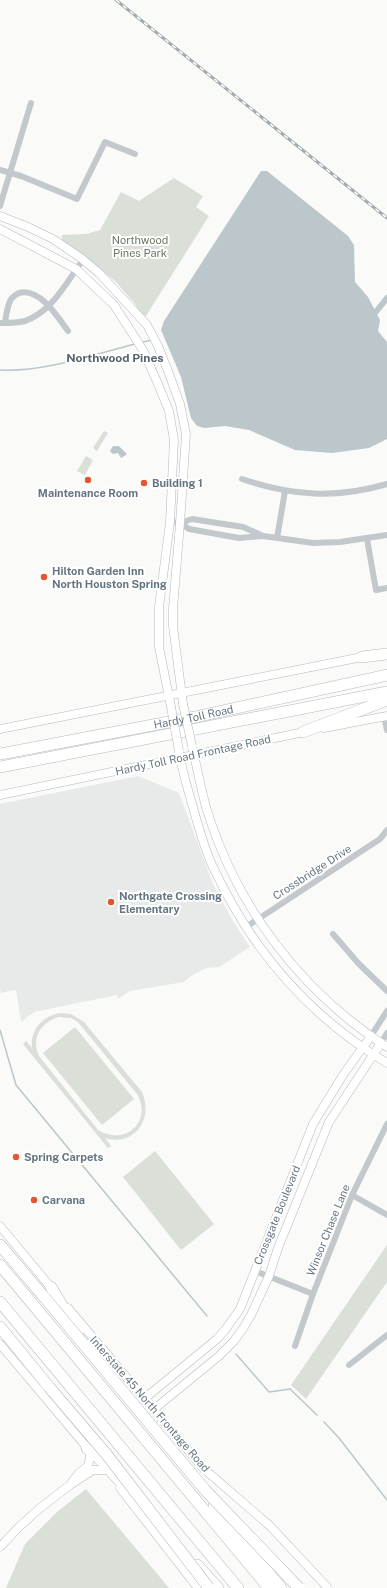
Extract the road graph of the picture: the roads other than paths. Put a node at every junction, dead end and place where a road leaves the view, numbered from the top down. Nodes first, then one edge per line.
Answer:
1 (31, 103) dead end
2 (134, 154) dead end
3 (0, 170) edge
4 (10, 173) junction
5 (0, 206) edge
6 (0, 216) edge
7 (0, 229) edge
8 (83, 260) junction
9 (76, 269) junction
10 (48, 305) junction
11 (2, 323) edge
12 (68, 331) dead end
13 (242, 478) dead end
14 (387, 484) edge
15 (286, 491) junction
16 (170, 522) junction
17 (180, 524) junction
18 (387, 535) edge
19 (263, 536) junction
20 (276, 538) junction
21 (367, 539) junction
22 (387, 588) edge
23 (159, 607) junction
24 (172, 609) junction
25 (387, 653) edge
26 (362, 657) joint
27 (387, 675) edge
28 (387, 692) edge
29 (182, 694) junction
30 (169, 696) junction
31 (387, 700) edge
32 (385, 716) edge
33 (0, 729) edge
34 (387, 730) edge
35 (303, 732) junction
36 (0, 754) edge
37 (179, 754) junction
38 (194, 755) junction
39 (0, 767) edge
40 (0, 795) edge
41 (387, 830) edge
42 (217, 837) junction
43 (203, 841) junction
44 (258, 920) junction
45 (246, 927) junction
46 (333, 934) dead end
47 (387, 991) edge
48 (317, 992) junction
49 (307, 1002) junction
50 (387, 1011) edge
51 (387, 1033) edge
52 (370, 1036) junction
53 (384, 1045) edge
54 (362, 1047) junction
55 (373, 1054) junction
56 (387, 1063) edge
57 (317, 1116) junction
58 (329, 1122) junction
59 (387, 1124) edge
60 (286, 1192) junction
61 (352, 1195) junction
62 (298, 1198) junction
63 (387, 1215) edge
64 (0, 1226) edge
65 (0, 1245) edge
66 (0, 1265) edge
67 (255, 1271) junction
68 (268, 1276) junction
69 (51, 1287) junction
70 (313, 1294) junction
71 (0, 1302) edge
72 (0, 1327) edge
73 (387, 1335) edge
74 (0, 1344) edge
75 (295, 1346) dead end
76 (349, 1365) dead end
77 (144, 1399) junction
78 (152, 1410) junction
79 (89, 1450) junction
80 (106, 1470) junction
81 (70, 1485) junction
82 (2, 1546) edge
83 (0, 1553) edge
84 (198, 1588) edge
85 (209, 1588) edge
86 (218, 1588) edge
87 (238, 1588) edge
88 (269, 1588) edge
89 (281, 1588) edge
90 (299, 1588) edge
91 (328, 1588) edge

1 - 4 street
2 - 4 street
3 - 4 street
4 - 5 street
6 - 8 main road
7 - 9 main road
8 - 9 street
8 - 17 main road
9 - 10 street
9 - 16 main road
10 - 11 street
10 - 11 street
10 - 12 street
13 - 15 street
14 - 15 street
15 - 20 street
16 - 17 street
16 - 23 main road
17 - 19 street
17 - 19 street
17 - 24 main road
18 - 21 street
19 - 20 street
20 - 21 street
21 - 22 street
23 - 24 main road
23 - 30 main road
24 - 29 main road
25 - 26 highway
26 - 29 main road
27 - 36 highway, Hardy Toll Road
28 - 39 highway, Hardy Toll Road
29 - 30 main road
29 - 38 main road, bridge
30 - 33 main road
30 - 37 main road, bridge
31 - 35 highway
32 - 34 street
32 - 35 main road, Hardy Toll Road Frontage Road
35 - 38 main road, Hardy Toll Road Frontage Road
37 - 38 main road, Hardy Toll Road Frontage Road
37 - 40 main road, Hardy Toll Road Frontage Road
37 - 43 main road
38 - 42 main road
41 - 44 street, Crossbridge Drive
42 - 43 main road
42 - 44 main road
43 - 45 main road
44 - 45 street, Crossbridge Drive
44 - 48 main road
45 - 49 main road
46 - 47 street
48 - 49 main road
48 - 52 main road
49 - 54 main road
50 - 52 street, Crossgate Boulevard
51 - 53 street, Crossgate Boulevard
52 - 53 main road
52 - 54 main road, Crossgate Boulevard
53 - 55 main road, Crossgate Boulevard
54 - 55 main road
54 - 57 main road, Crossgate Boulevard
55 - 56 main road
55 - 58 main road, Crossgate Boulevard
57 - 58 main road
57 - 60 main road, Crossgate Boulevard
58 - 62 main road, Crossgate Boulevard
59 - 61 street, Winsor Chase Lane
60 - 62 main road
60 - 67 main road, Crossgate Boulevard
61 - 63 street
61 - 70 street, Winsor Chase Lane
62 - 68 main road, Crossgate Boulevard
64 - 69 main road, Interstate 45 North Frontage Road
65 - 90 highway, bridge
66 - 88 highway
67 - 68 street
67 - 77 main road, Crossgate Boulevard
68 - 70 street
68 - 78 main road, Crossgate Boulevard
69 - 77 main road, Interstate 45 North Frontage Road
69 - 89 highway
70 - 75 street, Winsor Chase Lane
71 - 87 highway
72 - 85 highway, bridge
73 - 76 street
74 - 79 main road
77 - 78 main road, Interstate 45 North Frontage Road
78 - 91 main road, Interstate 45 North Frontage Road
79 - 80 main road
79 - 81 main road
79 - 86 highway
80 - 81 main road
80 - 84 main road
81 - 82 main road
82 - 83 main road

